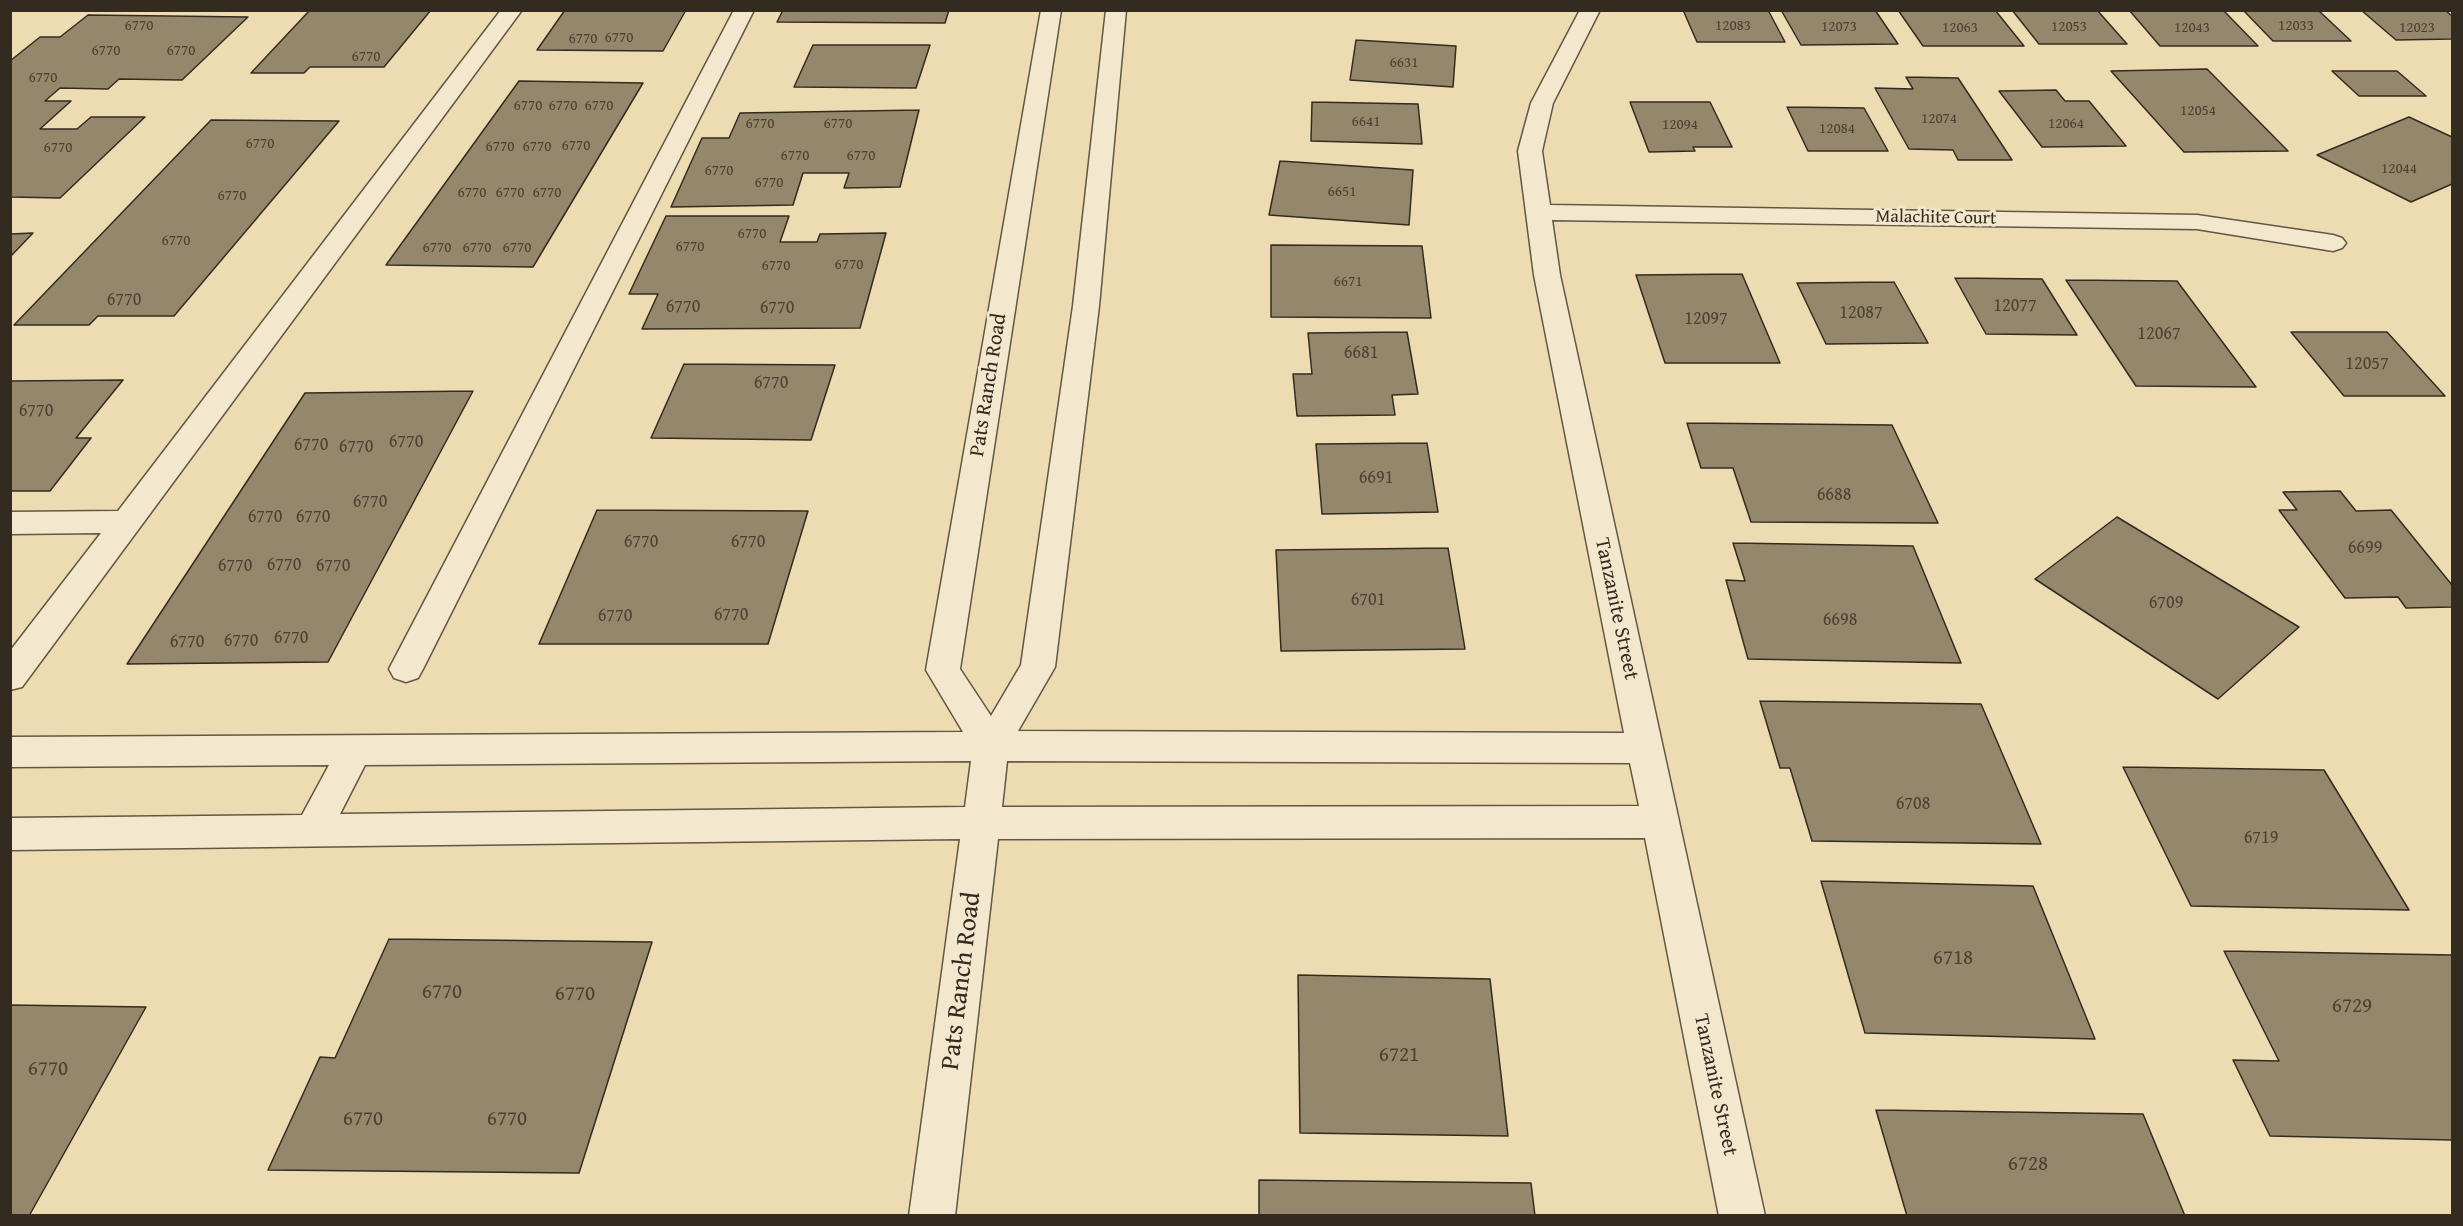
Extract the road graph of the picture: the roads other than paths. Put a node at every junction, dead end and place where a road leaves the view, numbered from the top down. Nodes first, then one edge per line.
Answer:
1 (512, 10) edge
2 (744, 10) edge
3 (1051, 10) edge
4 (1116, 10) edge
5 (1590, 10) edge
6 (1538, 212) junction
7 (2333, 243) dead end
8 (127, 522) junction
9 (10, 523) edge
10 (406, 669) dead end
11 (10, 677) edge
12 (991, 746) junction
13 (1646, 748) junction
14 (354, 751) junction
15 (10, 752) edge
16 (1660, 822) junction
17 (982, 823) junction
18 (313, 831) junction
19 (10, 834) edge
20 (932, 1215) edge
21 (1742, 1215) edge

1 - 8 street
2 - 10 street
3 - 12 street, Pats Ranch Road
4 - 12 street, Pats Ranch Road
5 - 6 street, Tanzanite Street
6 - 7 street, Malachite Court
6 - 13 street, Tanzanite Street
8 - 9 street
8 - 11 street
12 - 13 street
12 - 14 street
12 - 17 street, Pats Ranch Road
13 - 16 street, Tanzanite Street
14 - 15 street
14 - 18 street
16 - 17 street
16 - 21 street, Tanzanite Street
17 - 18 street
17 - 20 street, Pats Ranch Road
18 - 19 street

